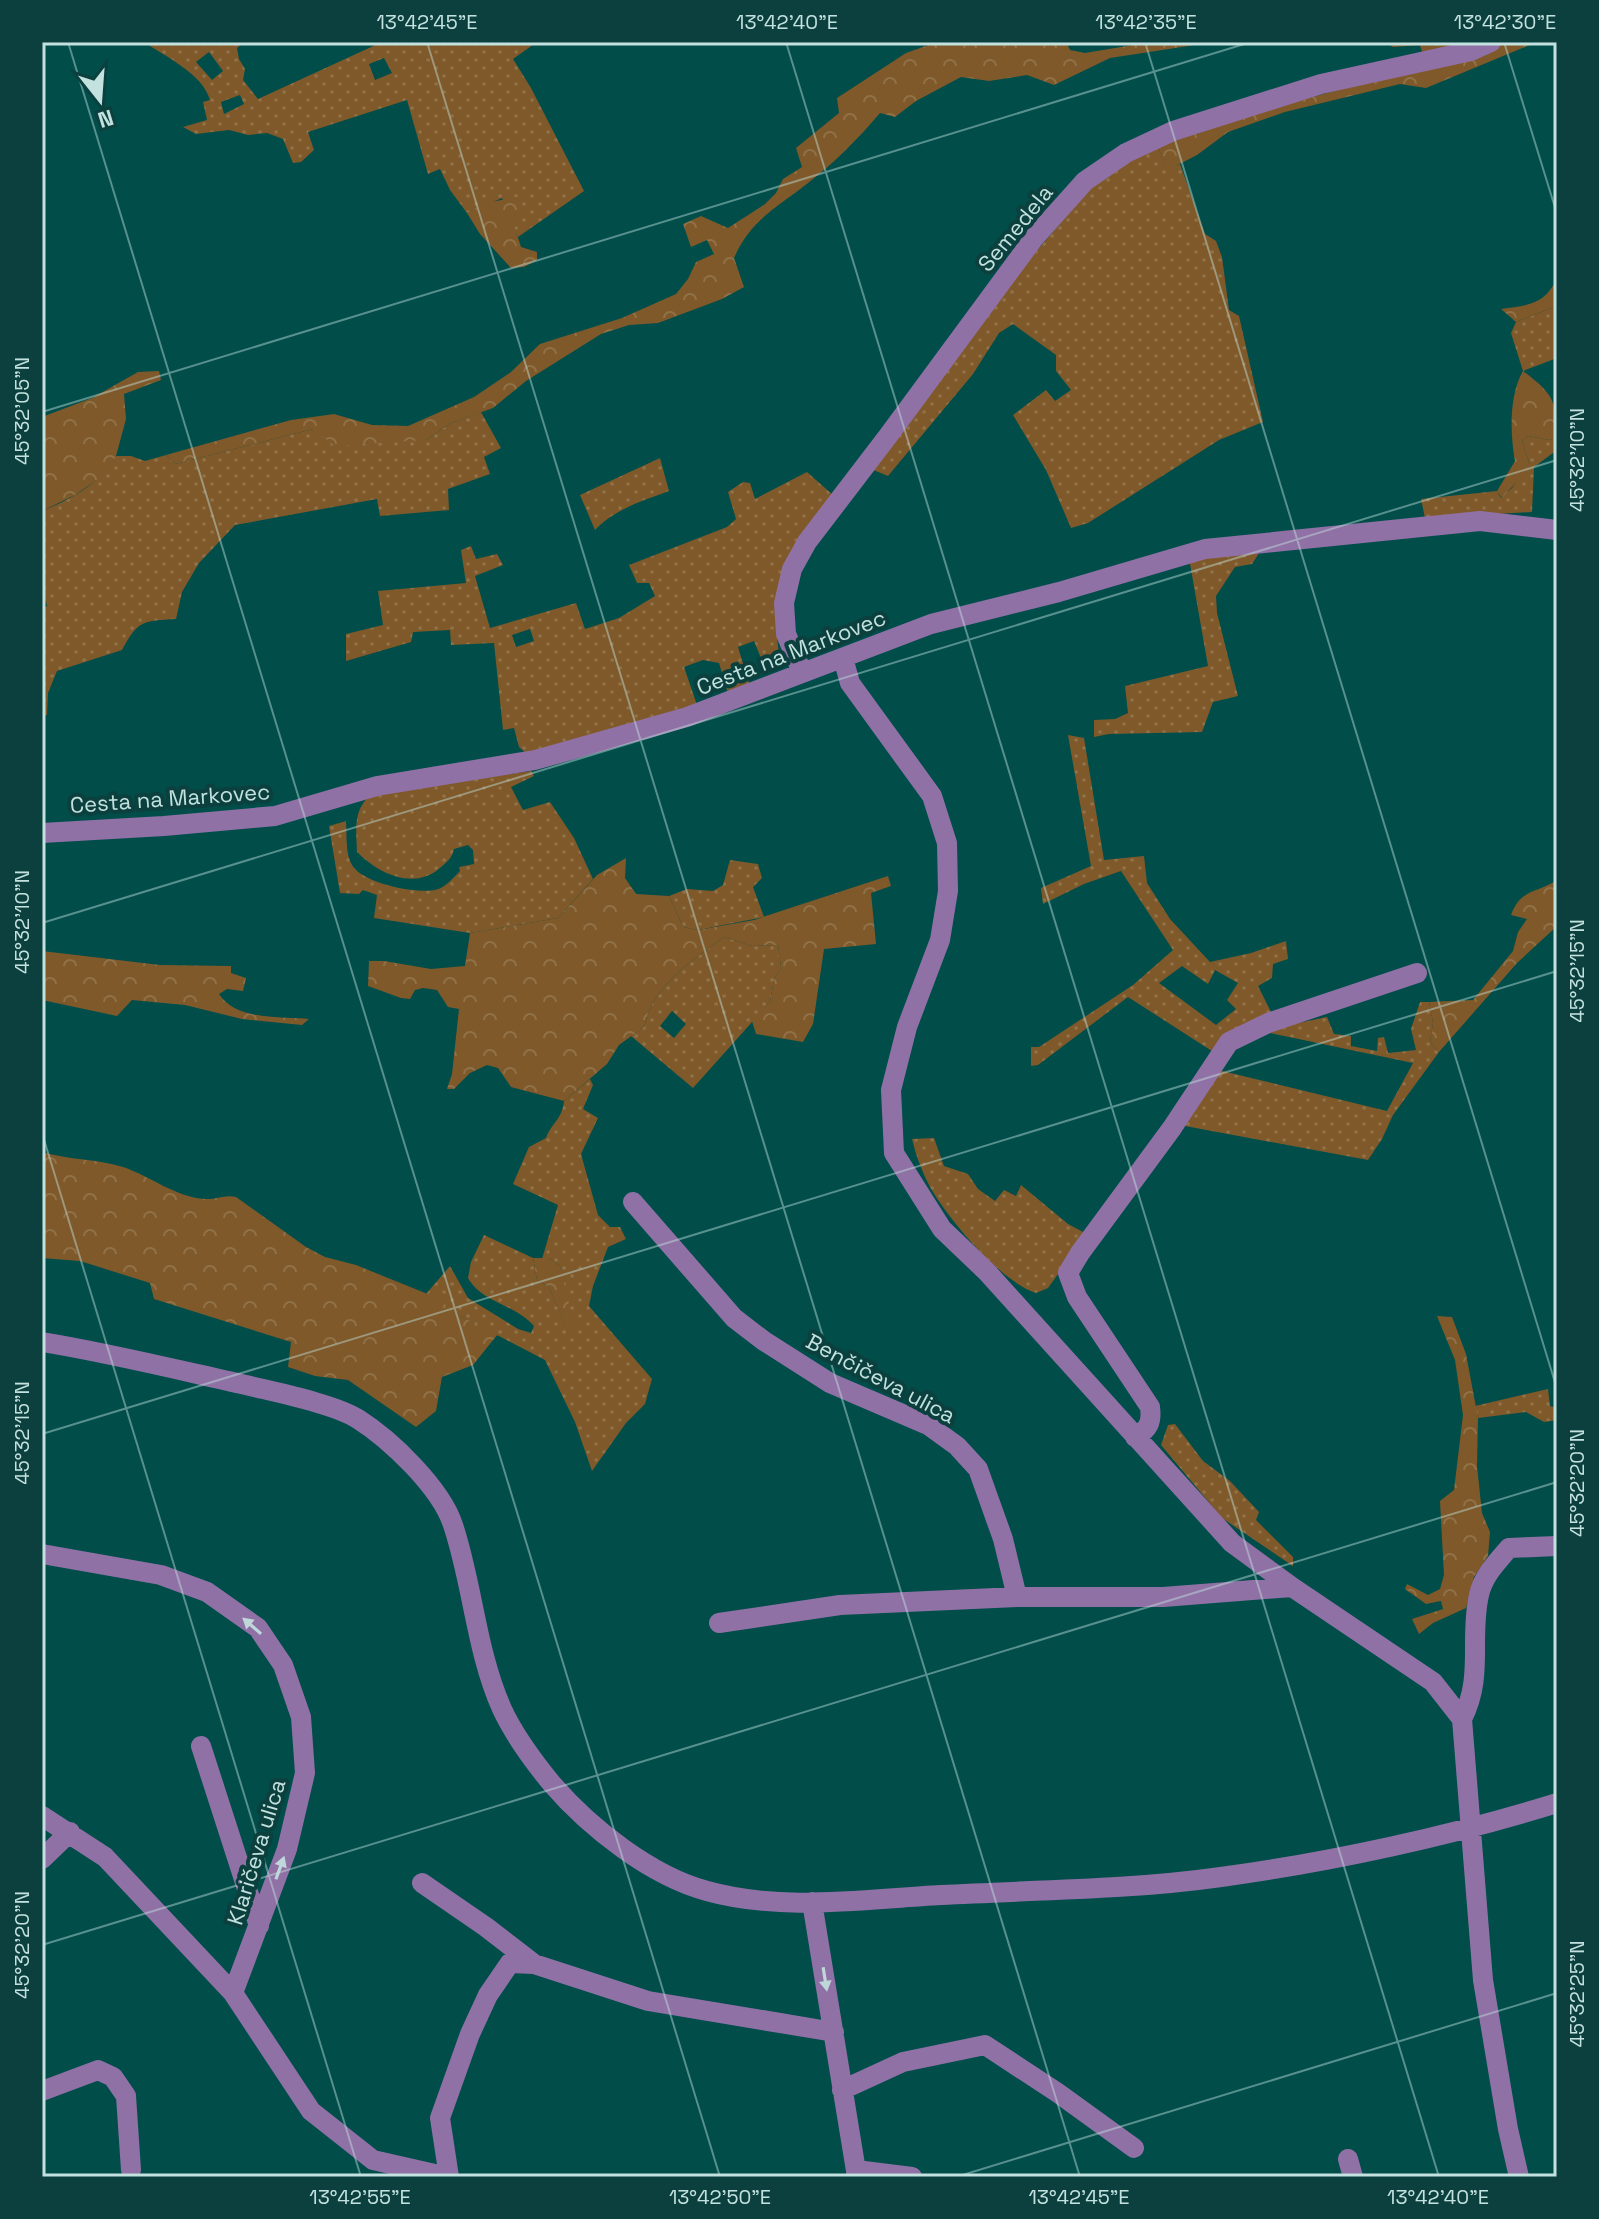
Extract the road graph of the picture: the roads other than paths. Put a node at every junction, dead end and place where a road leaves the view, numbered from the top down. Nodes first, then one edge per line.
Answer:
1 (1491, 42) edge
2 (1557, 530) edge
3 (843, 658) junction
4 (802, 672) junction
5 (42, 833) edge
6 (1417, 973) dead end
7 (633, 1202) dead end
8 (42, 1342) edge
9 (1135, 1437) junction
10 (1557, 1546) edge
11 (42, 1554) edge
12 (1292, 1587) junction
13 (1017, 1597) junction
14 (719, 1623) dead end
15 (1462, 1719) junction
16 (201, 1746) dead end
17 (1557, 1803) edge
18 (42, 1816) edge
19 (1470, 1826) junction
20 (70, 1832) junction
21 (42, 1859) edge
22 (422, 1883) dead end
23 (812, 1902) junction
24 (259, 1926) junction
25 (534, 1964) junction
26 (233, 1993) junction
27 (834, 2032) junction
28 (842, 2090) junction
29 (42, 2091) edge
30 (1134, 2148) dead end
31 (131, 2170) dead end
32 (856, 2174) edge
33 (448, 2177) edge
34 (912, 2177) edge
35 (1519, 2177) edge

1 - 4 street, Semedela
2 - 3 street, Cesta na Markovec
3 - 4 street, Cesta na Markovec
3 - 9 street
4 - 5 street, Cesta na Markovec
6 - 9 street
7 - 13 street, Benčičeva ulica
8 - 23 street
9 - 12 street
10 - 15 street
24 -> 11 street, Klaričeva ulica
12 - 13 street
12 - 15 street
13 - 14 street
15 - 19 street
16 - 24 street
17 - 19 street
18 - 20 street
19 - 23 street
19 - 35 street
20 - 21 street
20 - 26 street
22 - 25 street
23 -> 27 street
24 - 26 street, Klaričeva ulica
25 - 27 street
25 - 33 street
26 - 33 street
27 - 28 street
28 - 30 street
28 - 32 street
29 - 31 street
32 - 34 street

